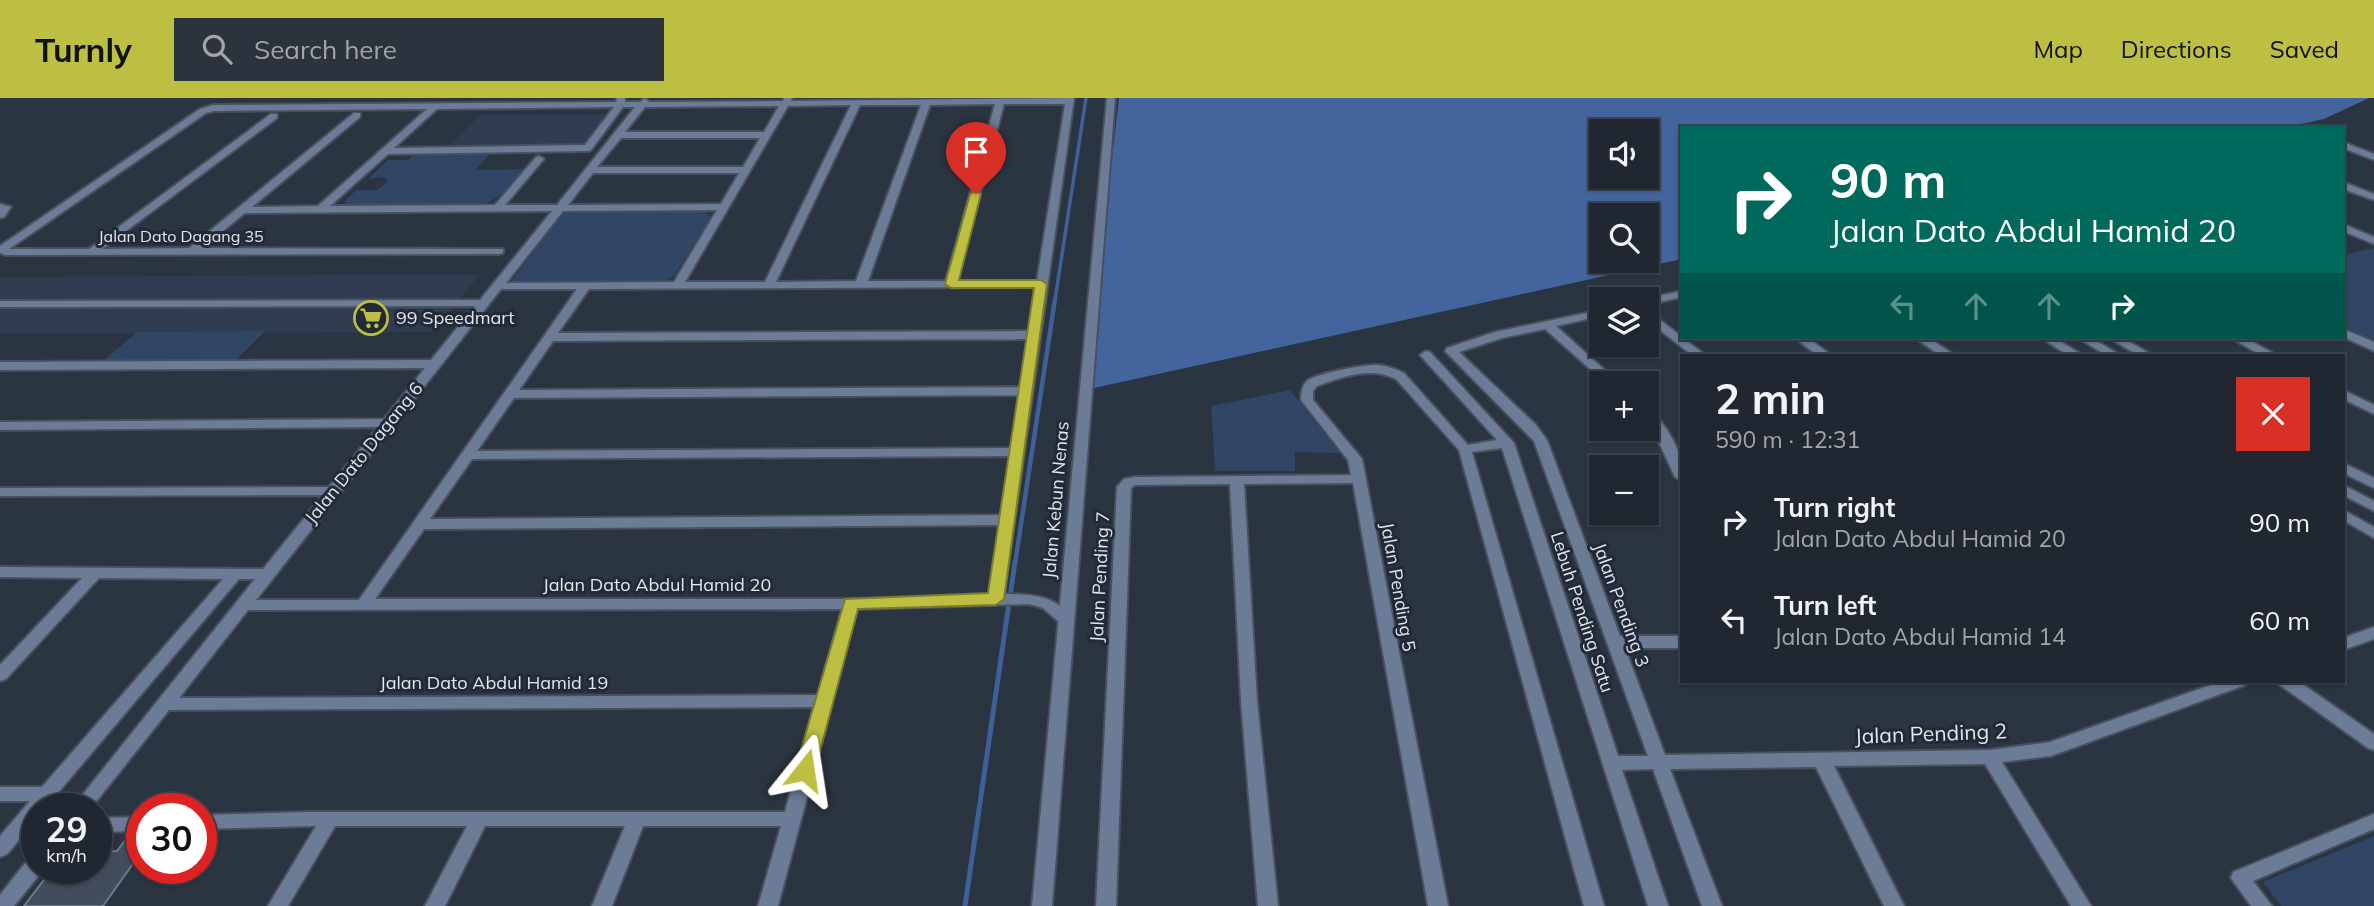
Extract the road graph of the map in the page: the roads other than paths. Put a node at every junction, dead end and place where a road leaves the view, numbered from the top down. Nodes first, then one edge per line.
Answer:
1 (323, 98) edge
2 (486, 98) edge
3 (1111, 98) edge
4 (927, 100) edge
5 (1070, 100) edge
6 (644, 101) edge
7 (787, 101) edge
8 (550, 102) edge
9 (1000, 102) junction
10 (857, 103) junction
11 (619, 105) edge
12 (436, 106) junction
13 (478, 106) junction
14 (312, 107) junction
15 (273, 111) junction
16 (427, 114) junction
17 (357, 116) dead end
18 (617, 135) junction
19 (766, 135) junction
20 (2345, 146) edge
21 (386, 150) junction
22 (2374, 157) edge
23 (539, 159) dead end
24 (589, 170) junction
25 (746, 170) junction
26 (2345, 186) edge
27 (2374, 197) edge
28 (0, 207) edge
29 (724, 207) junction
30 (497, 209) junction
31 (559, 209) junction
32 (242, 210) junction
33 (320, 210) junction
34 (0, 215) edge
35 (2345, 229) edge
36 (2374, 241) edge
37 (499, 251) dead end
38 (91, 252) junction
39 (190, 253) junction
40 (951, 284) junction
41 (1041, 284) junction
42 (678, 285) junction
43 (769, 285) junction
44 (861, 285) junction
45 (497, 286) junction
46 (585, 286) junction
47 (1680, 294) edge
48 (1659, 299) edge
49 (484, 303) junction
50 (0, 304) edge
51 (1589, 315) edge
52 (1659, 323) edge
53 (1548, 324) junction
54 (2345, 333) edge
55 (1033, 335) junction
56 (550, 337) junction
57 (1804, 340) edge
58 (1924, 340) edge
59 (2050, 340) edge
60 (2088, 340) edge
61 (2119, 340) edge
62 (2241, 340) edge
63 (2374, 347) edge
64 (1698, 354) edge
65 (1824, 354) edge
66 (1946, 354) edge
67 (2074, 354) edge
68 (2112, 354) edge
69 (2144, 354) edge
70 (2268, 354) edge
71 (1426, 355) dead end
72 (435, 364) junction
73 (0, 366) edge
74 (1599, 371) edge
75 (1025, 391) junction
76 (510, 394) junction
77 (2345, 395) edge
78 (2374, 410) edge
79 (388, 424) junction
80 (0, 426) edge
81 (1659, 427) edge
82 (1507, 443) junction
83 (1465, 449) junction
84 (1016, 452) junction
85 (467, 455) junction
86 (2345, 468) edge
87 (1680, 473) edge
88 (1359, 479) junction
89 (1237, 480) junction
90 (2374, 484) edge
91 (2345, 490) edge
92 (334, 491) junction
93 (0, 492) edge
94 (2368, 504) edge
95 (2345, 507) edge
96 (2345, 515) edge
97 (1006, 520) junction
98 (420, 524) junction
99 (2374, 533) edge
100 (0, 572) edge
101 (95, 573) junction
102 (235, 574) junction
103 (268, 574) junction
104 (996, 599) junction
105 (851, 604) junction
106 (243, 605) junction
107 (363, 605) junction
108 (1065, 619) junction
109 (2374, 633) edge
110 (1616, 642) junction
111 (1680, 642) edge
112 (2345, 643) edge
113 (0, 675) edge
114 (2233, 683) edge
115 (2289, 683) edge
116 (824, 701) junction
117 (164, 704) junction
118 (2374, 743) edge
119 (1990, 757) junction
120 (1822, 760) junction
121 (1657, 762) junction
122 (1612, 763) junction
123 (48, 793) edge
124 (92, 793) edge
125 (0, 794) edge
126 (21, 794) edge
127 (330, 819) junction
128 (480, 819) junction
129 (637, 819) junction
130 (792, 819) junction
131 (2374, 821) edge
132 (217, 822) edge
133 (21, 824) edge
134 (0, 849) edge
135 (21, 883) edge
136 (3, 906) edge
137 (278, 906) edge
138 (435, 906) edge
139 (602, 906) edge
140 (768, 906) edge
141 (1042, 906) edge
142 (1106, 906) edge
143 (1268, 906) edge
144 (1438, 906) edge
145 (1594, 906) edge
146 (1658, 906) edge
147 (1712, 906) edge
148 (1894, 906) edge
149 (2081, 906) edge
150 (2262, 906) edge

1 - 14 street
2 - 13 street
3 - 108 street, Jalan Kebun Nenas
4 - 9 street
4 - 10 street
4 - 44 street
5 - 9 street
5 - 41 street
6 - 7 street
6 - 11 street
6 - 18 street, Jalan Dato Dagang 6
7 - 10 street
7 - 19 street
8 - 11 street
8 - 13 street
9 - 40 street
10 - 43 street
11 - 16 street
11 - 21 street
12 - 13 street
12 - 14 street
12 - 16 street
14 - 15 street
15 - 38 street
15 - 38 street, Jalan Dato Dagang 35
16 - 21 street
17 - 32 street
18 - 19 street
18 - 24 street, Jalan Dato Dagang 6
19 - 25 street
20 - 22 street
21 - 33 street
23 - 30 street
24 - 25 street
24 - 31 street, Jalan Dato Dagang 6
25 - 29 street
26 - 27 street
28 - 34 street
29 - 31 street
29 - 42 street
30 - 31 street
30 - 33 street
31 - 45 street, Jalan Dato Dagang 6
32 - 33 street
32 - 39 street
35 - 36 street
37 - 39 street, Jalan Dato Dagang 35
38 - 39 street, Jalan Dato Dagang 35
40 - 41 street
40 - 44 street
41 - 55 street
42 - 43 street
42 - 46 street
43 - 44 street
45 - 46 street
45 - 49 street, Jalan Dato Dagang 6
46 - 56 street
47 - 48 street
49 - 50 street
49 - 72 street, Jalan Dato Dagang 6
51 - 53 street
52 - 64 street
53 - 74 street
53 - 110 street, Jalan Pending 3
54 - 63 street
55 - 56 street
55 - 75 street
56 - 76 street
57 - 65 street
58 - 66 street
59 - 67 street
60 - 68 street
61 - 69 street
62 - 70 street
71 - 82 street, Lebuh Pending Satu
72 - 73 street
72 - 79 street, Jalan Dato Dagang 6
75 - 76 street
75 - 84 street
76 - 85 street
77 - 78 street
79 - 80 street
79 - 92 street, Jalan Dato Dagang 6
81 - 87 street
82 - 83 street
82 - 122 street, Lebuh Pending Satu
83 - 88 street, Jalan Pending 5
83 - 145 street
84 - 85 street
84 - 97 street
85 - 98 street
86 - 90 street
88 - 89 street, Jalan Pending 7
88 - 144 street, Jalan Pending 5
89 - 142 street, Jalan Pending 7
89 - 143 street
91 - 94 street
92 - 93 street
92 - 103 street, Jalan Dato Dagang 6
94 - 95 street
96 - 99 street
97 - 98 street
97 - 104 street
98 - 107 street
100 - 101 street
101 - 102 street
101 - 113 street
102 - 103 street
102 - 123 street
103 - 106 street, Jalan Dato Dagang 6
104 - 105 street, Jalan Dato Abdul Hamid 20
104 - 108 street, Jalan Dato Abdul Hamid 20
105 - 107 street, Jalan Dato Abdul Hamid 20
105 - 116 street
106 - 107 street, Jalan Dato Abdul Hamid 20
106 - 117 street, Jalan Dato Dagang 6
108 - 141 street, Jalan Kebun Nenas
109 - 112 street
110 - 111 street
110 - 121 street, Jalan Pending 3
114 - 119 street, Jalan Pending 2
115 - 118 street
116 - 117 street, Jalan Dato Abdul Hamid 19
116 - 130 street
117 - 124 street, Jalan Dato Dagang 6
119 - 120 street, Jalan Pending 2
119 - 149 street
120 - 121 street, Jalan Pending 2
120 - 148 street
121 - 122 street, Jalan Pending 2
121 - 147 street, Jalan Pending 3
122 - 146 street, Lebuh Pending Satu
125 - 126 street
127 - 128 street
127 - 132 street
127 - 137 street
128 - 129 street
128 - 138 street
129 - 130 street
129 - 139 street
130 - 140 street
131 - 150 street
133 - 134 street
135 - 136 street

